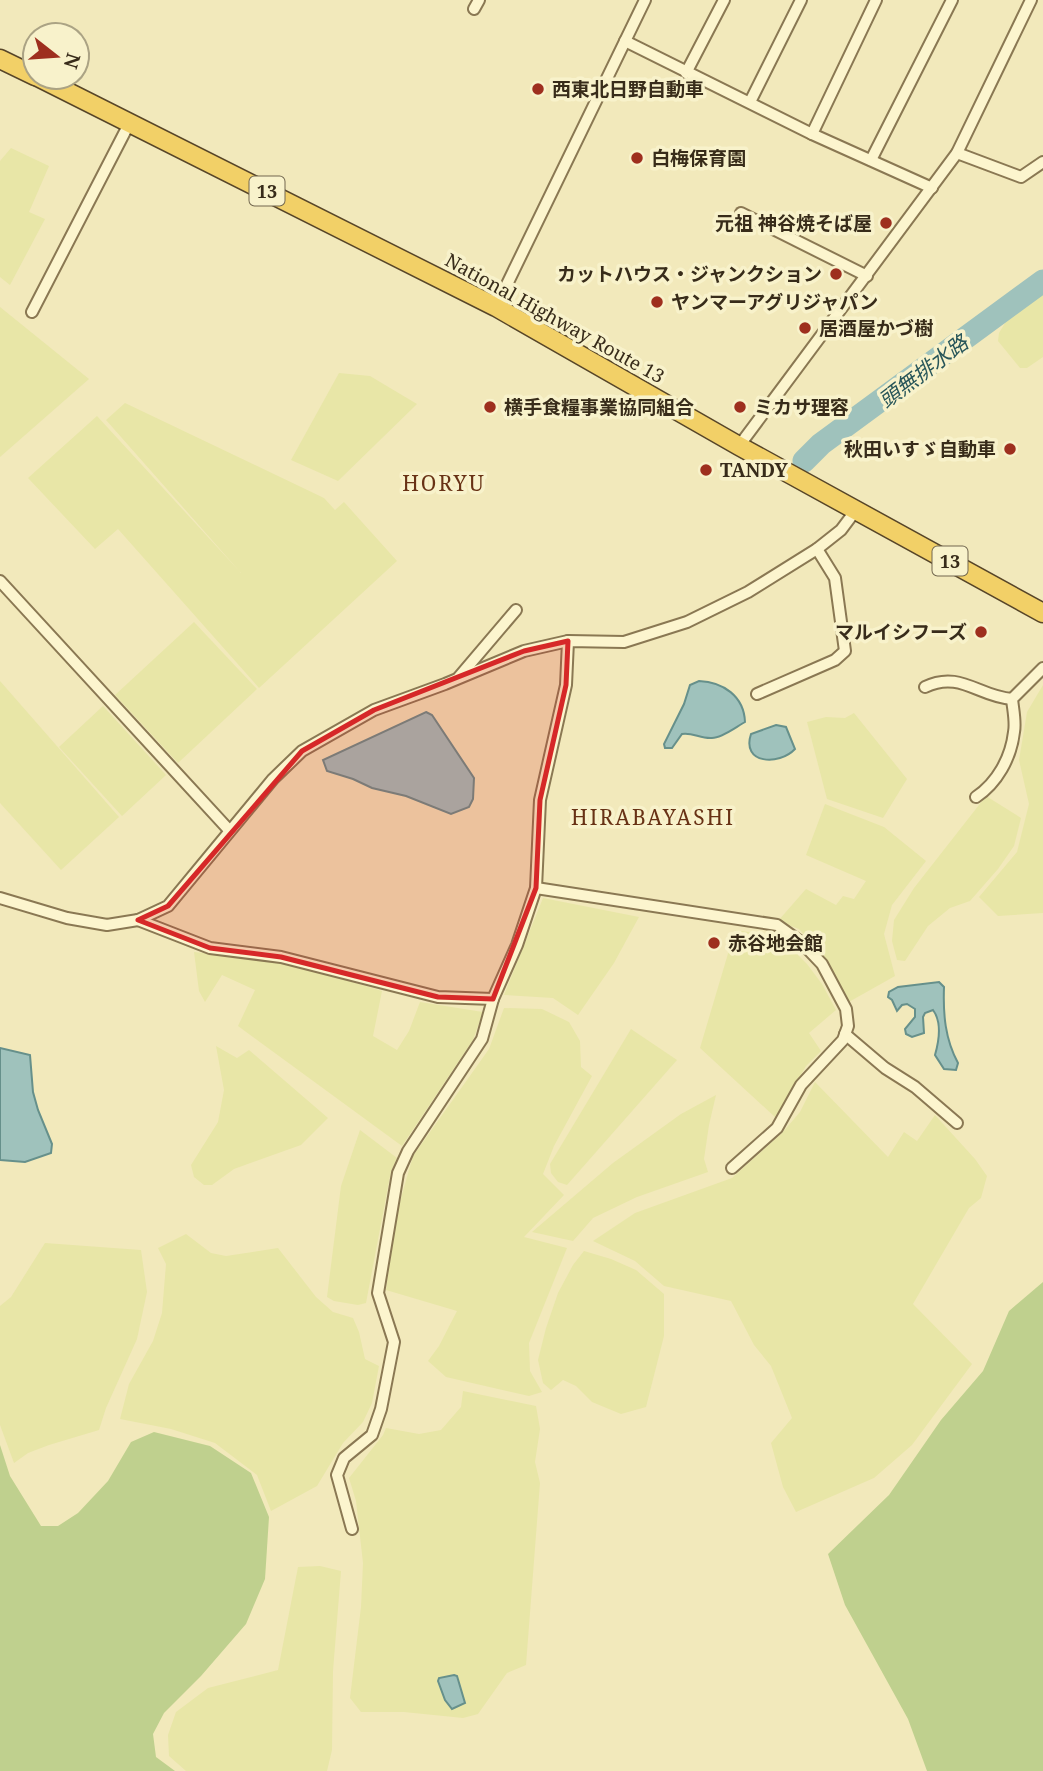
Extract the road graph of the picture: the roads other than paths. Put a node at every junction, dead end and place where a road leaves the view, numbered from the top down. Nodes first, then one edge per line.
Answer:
1 (645, 0) edge
2 (724, 0) edge
3 (801, 0) edge
4 (876, 0) edge
5 (952, 0) edge
6 (1031, 0) edge
7 (625, 41) junction
8 (0, 58) edge
9 (21, 68) edge
10 (686, 73) junction
11 (67, 91) edge
12 (750, 102) junction
13 (130, 122) junction
14 (812, 134) junction
15 (957, 153) junction
16 (871, 160) junction
17 (1043, 162) edge
18 (932, 188) junction
19 (741, 213) dead end
20 (867, 276) junction
21 (496, 307) junction
22 (32, 312) dead end
23 (739, 446) junction
24 (856, 510) junction
25 (817, 548) junction
26 (0, 581) edge
27 (516, 610) dead end
28 (1043, 613) edge
29 (568, 641) junction
30 (1043, 667) edge
31 (457, 679) junction
32 (925, 687) dead end
33 (757, 694) dead end
34 (1012, 699) junction
35 (976, 797) dead end
36 (229, 830) junction
37 (536, 888) junction
38 (0, 898) edge
39 (138, 920) junction
40 (493, 999) junction
41 (845, 1034) junction
42 (957, 1123) dead end
43 (732, 1168) dead end
44 (352, 1528) dead end

1 - 7 street
2 - 10 street
3 - 12 street
4 - 14 street
5 - 16 street
6 - 15 street
7 - 10 street
7 - 21 street
8 - 9 highway, National Highway Route 13 / 13
10 - 12 street
11 - 13 highway, National Highway Route 13 / 13
12 - 14 street
13 - 21 highway, National Highway Route 13 / 13
13 - 22 street
14 - 16 street
15 - 17 street
15 - 18 street
16 - 18 street
18 - 20 street
19 - 20 street
20 - 23 street
21 - 23 highway, National Highway Route 13 / 13
23 - 24 highway, National Highway Route 13 / 13
24 - 25 street
24 - 28 highway, National Highway Route 13 / 13
25 - 29 street
25 - 33 street
26 - 36 street
27 - 31 street
29 - 31 street
29 - 37 street
30 - 34 street
31 - 36 street
32 - 34 street
34 - 35 street
36 - 39 street
37 - 40 street
37 - 41 street
38 - 39 street
39 - 40 street
40 - 44 street
41 - 42 street
41 - 43 street

